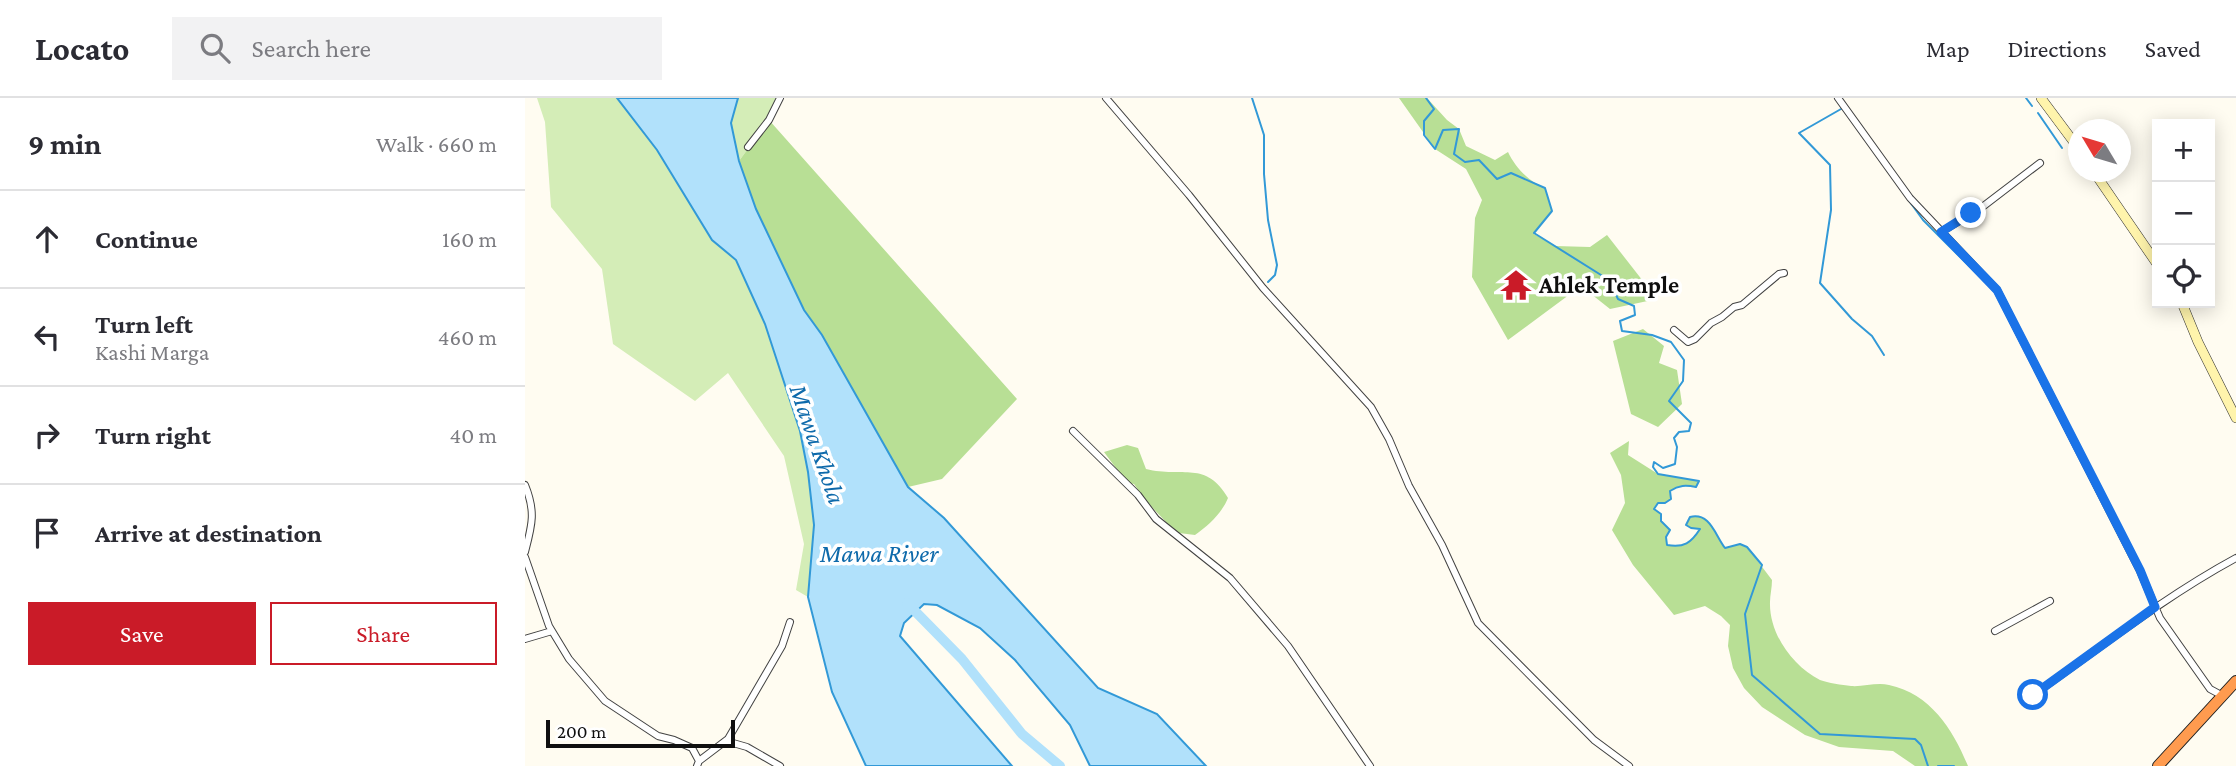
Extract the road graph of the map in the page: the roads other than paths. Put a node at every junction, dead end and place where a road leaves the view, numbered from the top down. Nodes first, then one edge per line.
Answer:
1 (780, 98) edge
2 (1106, 98) edge
3 (1838, 98) edge
4 (2041, 98) edge
5 (2068, 135) edge
6 (748, 147) dead end
7 (2040, 163) dead end
8 (2101, 182) edge
9 (1941, 232) junction
10 (2152, 257) edge
11 (1784, 273) dead end
12 (2184, 308) edge
13 (1674, 330) dead end
14 (2236, 418) edge
15 (1073, 431) dead end
16 (525, 485) edge
17 (525, 554) edge
18 (2236, 558) edge
19 (2050, 601) dead end
20 (2155, 607) junction
21 (790, 622) dead end
22 (552, 631) junction
23 (1995, 631) dead end
24 (525, 639) edge
25 (2236, 681) edge
26 (2033, 695) dead end
27 (2223, 696) junction
28 (726, 740) junction
29 (698, 764) edge
30 (780, 766) edge
31 (1370, 766) edge
32 (1629, 766) edge
33 (2158, 766) edge

1 - 6 street
2 - 32 street
3 - 9 street
4 - 5 street
7 - 9 street
8 - 10 street
9 - 20 street
11 - 13 street
12 - 14 street
15 - 31 street
16 - 17 street
17 - 22 street
18 - 20 street
19 - 23 street
20 - 26 street
20 - 27 street
21 - 28 street
22 - 24 street
22 - 29 street
25 - 27 highway
27 - 33 highway
28 - 29 street
28 - 30 street

